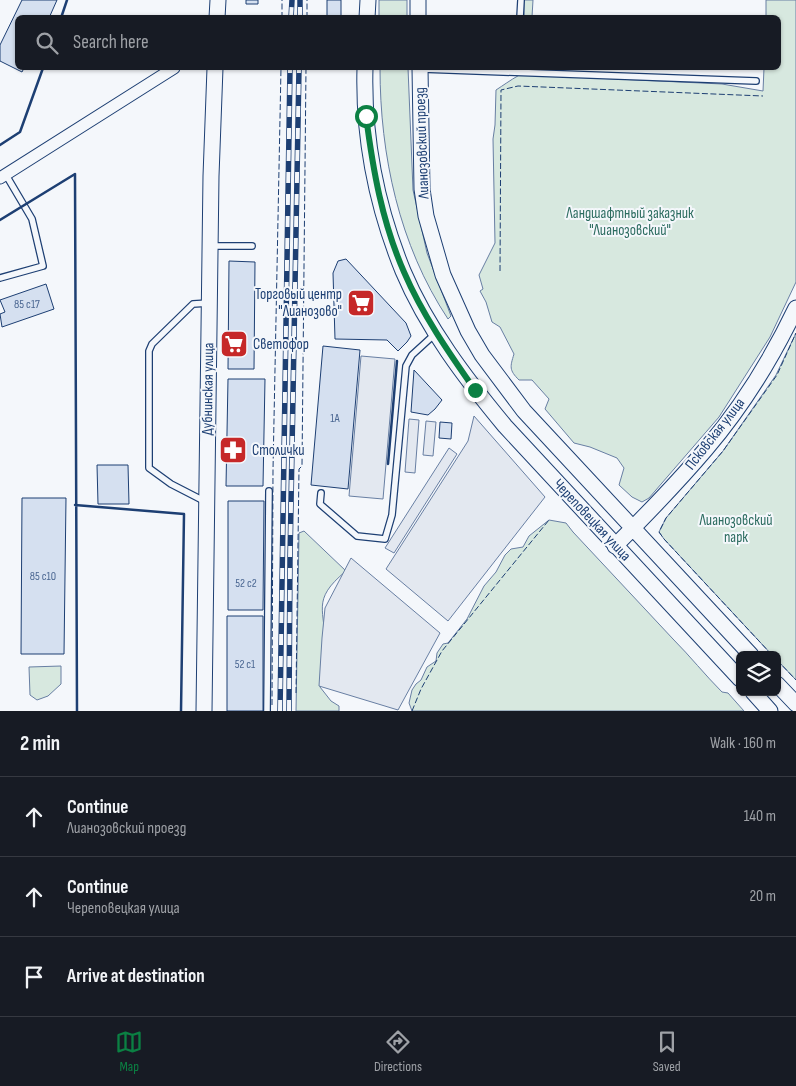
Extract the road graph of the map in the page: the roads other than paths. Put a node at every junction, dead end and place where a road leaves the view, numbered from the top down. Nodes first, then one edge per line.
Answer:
1 (218, 0) edge
2 (368, 0) edge
3 (418, 0) edge
4 (520, 0) edge
5 (217, 15) edge
6 (367, 15) edge
7 (418, 15) edge
8 (520, 15) edge
9 (171, 70) edge
10 (215, 70) edge
11 (365, 70) edge
12 (420, 70) edge
13 (520, 70) edge
14 (756, 81) dead end
15 (3, 176) edge
16 (210, 246) junction
17 (252, 246) dead end
18 (0, 278) edge
19 (209, 303) junction
20 (796, 308) edge
21 (468, 331) joint
22 (436, 332) junction
23 (269, 491) dead end
24 (321, 493) dead end
25 (207, 502) junction
26 (633, 528) junction
27 (616, 546) junction
28 (746, 651) edge
29 (736, 674) edge
30 (781, 688) edge
31 (757, 696) edge
32 (796, 704) edge
33 (204, 711) edge
34 (267, 711) edge
35 (770, 711) edge

1 - 5 main road
2 - 6 main road
3 - 7 main road
4 - 8 lane
9 - 15 street
10 - 16 main road, Дубнинская улица
11 - 22 main road
12 - 21 main road, Лианозовский проезд
13 - 14 lane
15 - 18 lane
16 - 17 lane
16 - 19 main road, Дубнинская улица
19 - 25 main road, Дубнинская улица
19 - 25 lane
20 - 26 main road, Псковская улица
21 - 26 main road, Череповецкая улица
22 - 24 lane
22 - 27 main road, Череповецкая улица
23 - 34 lane
25 - 33 main road, Дубнинская улица
26 - 27 main road, Псковская улица
26 - 28 main road, Череповецкая улица
27 - 29 main road, Череповецкая улица
30 - 32 main road
31 - 35 main road

